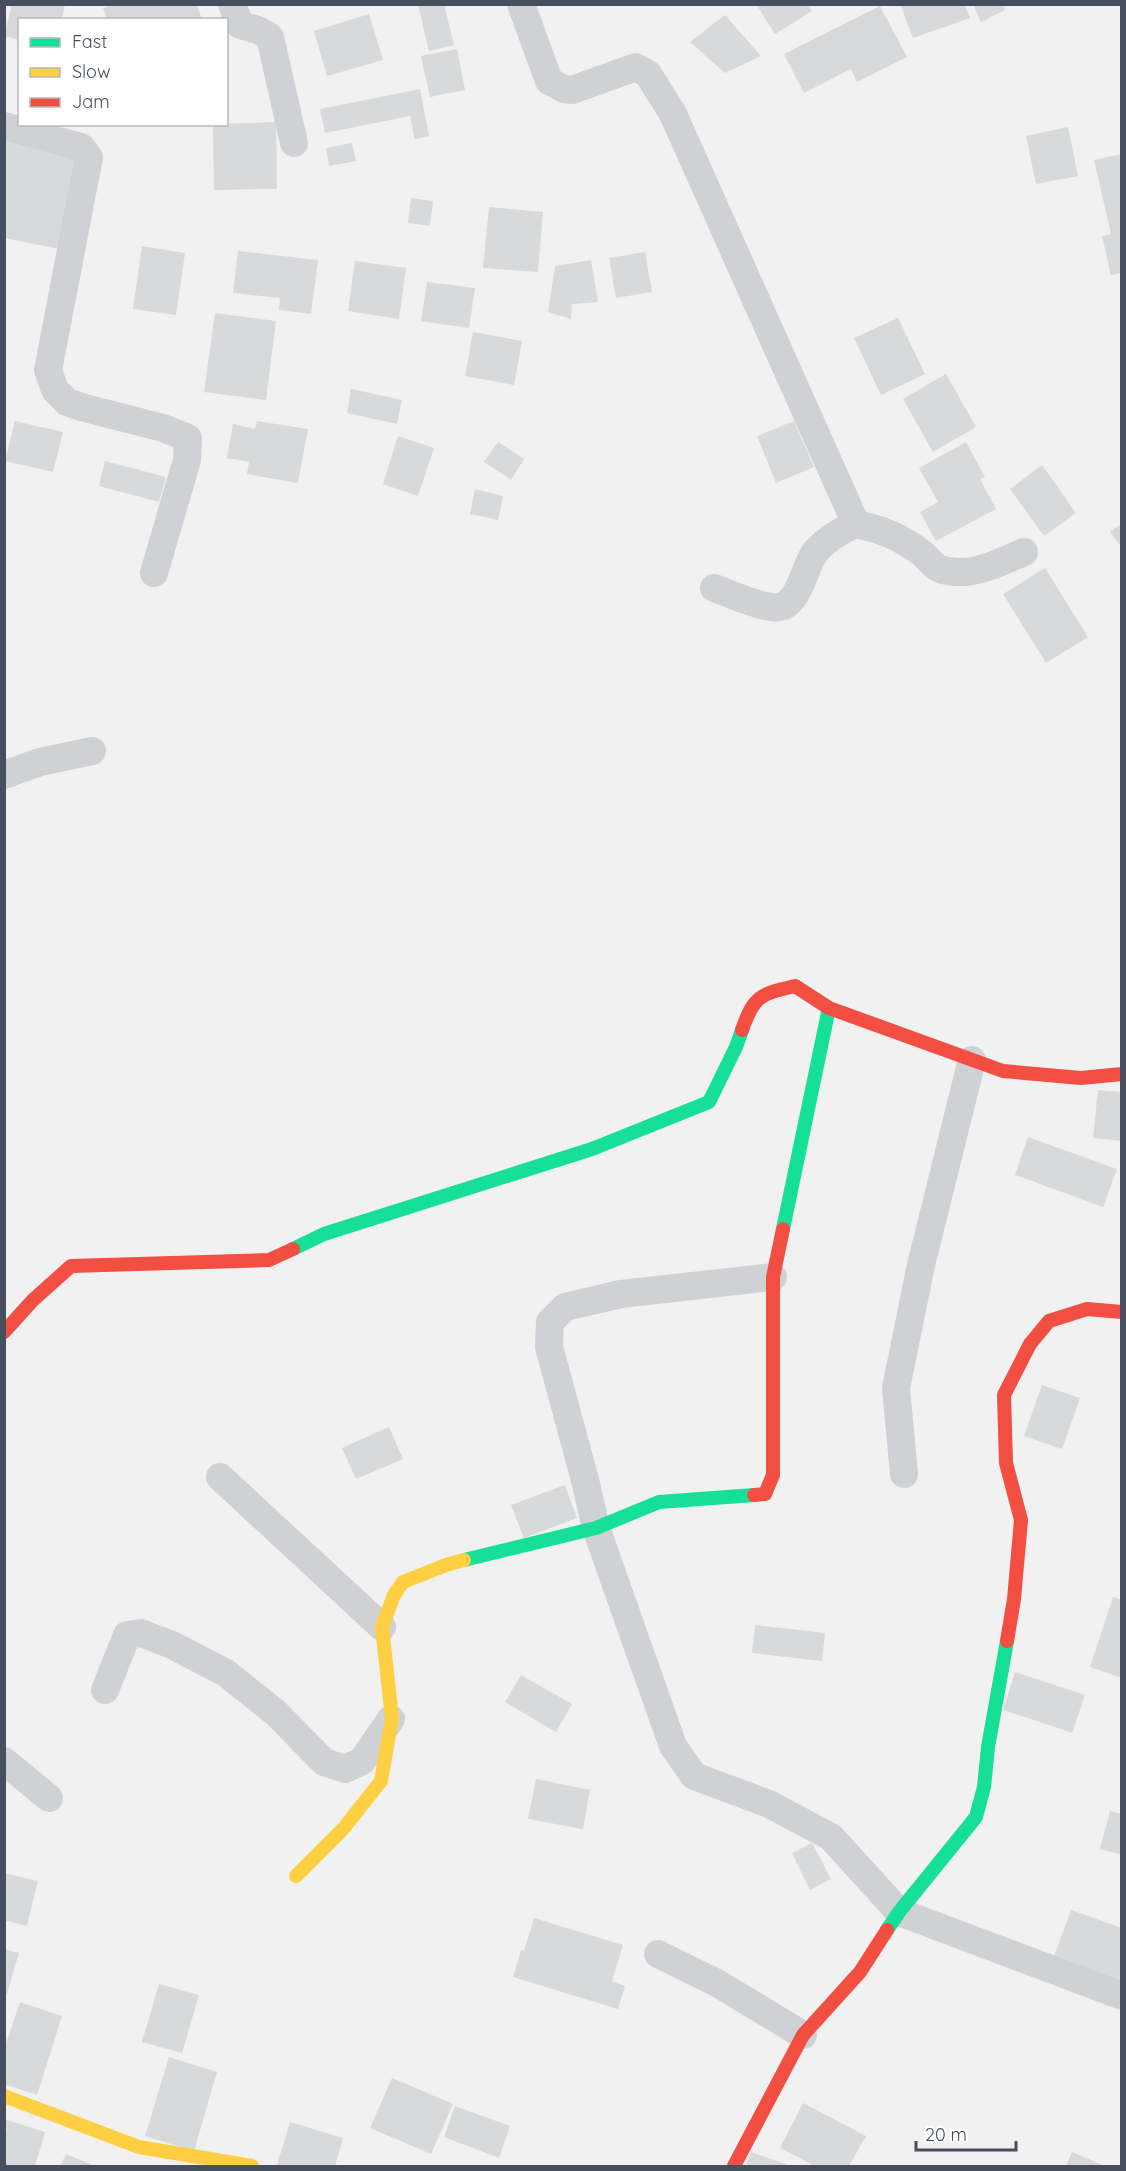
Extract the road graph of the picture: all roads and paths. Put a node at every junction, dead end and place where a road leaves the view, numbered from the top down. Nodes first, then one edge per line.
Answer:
1 (232, 4) edge
2 (521, 4) edge
3 (4, 126) edge
4 (294, 143) dead end
5 (856, 524) junction
6 (1024, 552) dead end
7 (154, 573) dead end
8 (714, 588) dead end
9 (92, 751) dead end
10 (4, 775) edge
11 (829, 1008) junction
12 (972, 1060) junction
13 (1122, 1074) edge
14 (773, 1277) junction
15 (1122, 1312) edge
16 (4, 1332) edge
17 (903, 1474) dead end
18 (220, 1477) dead end
19 (596, 1528) junction
20 (382, 1627) junction
21 (105, 1690) dead end
22 (392, 1718) junction
23 (4, 1761) edge
24 (49, 1798) dead end
25 (296, 1876) dead end
26 (899, 1912) junction
27 (658, 1954) dead end
28 (1122, 1996) edge
29 (803, 2035) junction
30 (4, 2096) edge
31 (252, 2166) edge
32 (734, 2166) edge

1 - 4 street
2 - 5 street
3 - 7 street
5 - 6 street
5 - 8 street
9 - 10 street
11 - 12 street
11 - 14 street
11 - 16 street
12 - 13 street
12 - 17 street
14 - 19 street
14 - 19 street
15 - 26 street
18 - 20 street
19 - 20 street
19 - 26 street
20 - 22 street
21 - 22 street
22 - 25 street
23 - 24 street
26 - 28 street
26 - 29 street
27 - 29 street
29 - 32 street
30 - 31 street

